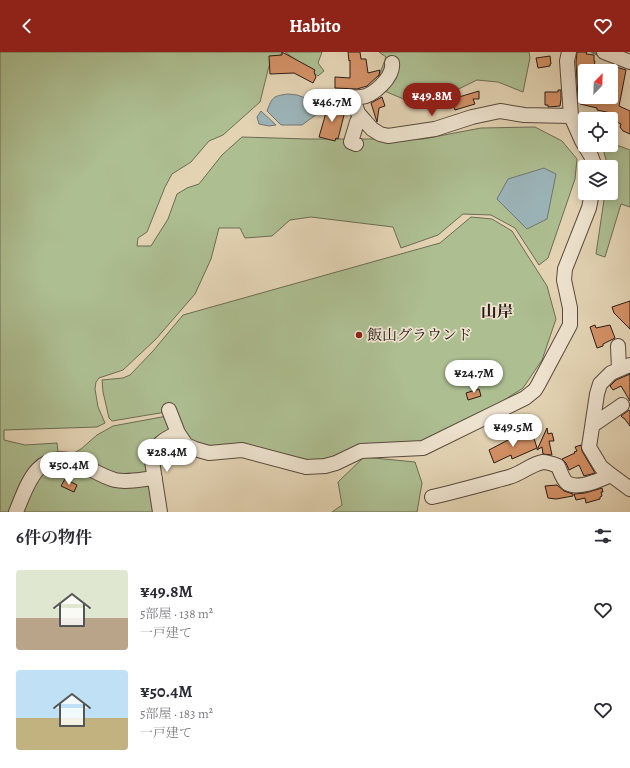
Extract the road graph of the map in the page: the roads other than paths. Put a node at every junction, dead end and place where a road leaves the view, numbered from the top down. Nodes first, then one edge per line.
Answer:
1 (569, 52) edge
2 (604, 52) edge
3 (630, 62) edge
4 (392, 64) dead end
5 (570, 116) junction
6 (365, 121) junction
7 (356, 144) dead end
8 (592, 160) edge
9 (591, 200) edge
10 (618, 346) dead end
11 (624, 367) edge
12 (622, 405) dead end
13 (169, 410) dead end
14 (593, 425) junction
15 (178, 433) junction
16 (611, 475) junction
17 (155, 478) junction
18 (630, 490) edge
19 (432, 497) dead end
20 (16, 512) edge
21 (160, 512) edge

1 - 5 street
2 - 3 street
4 - 6 street
5 - 6 street
5 - 8 street
6 - 7 street
9 - 15 street
10 - 11 street
11 - 14 street
12 - 14 street
13 - 15 street
14 - 16 street
15 - 17 street
16 - 18 street
16 - 19 street
17 - 20 street
17 - 21 street

